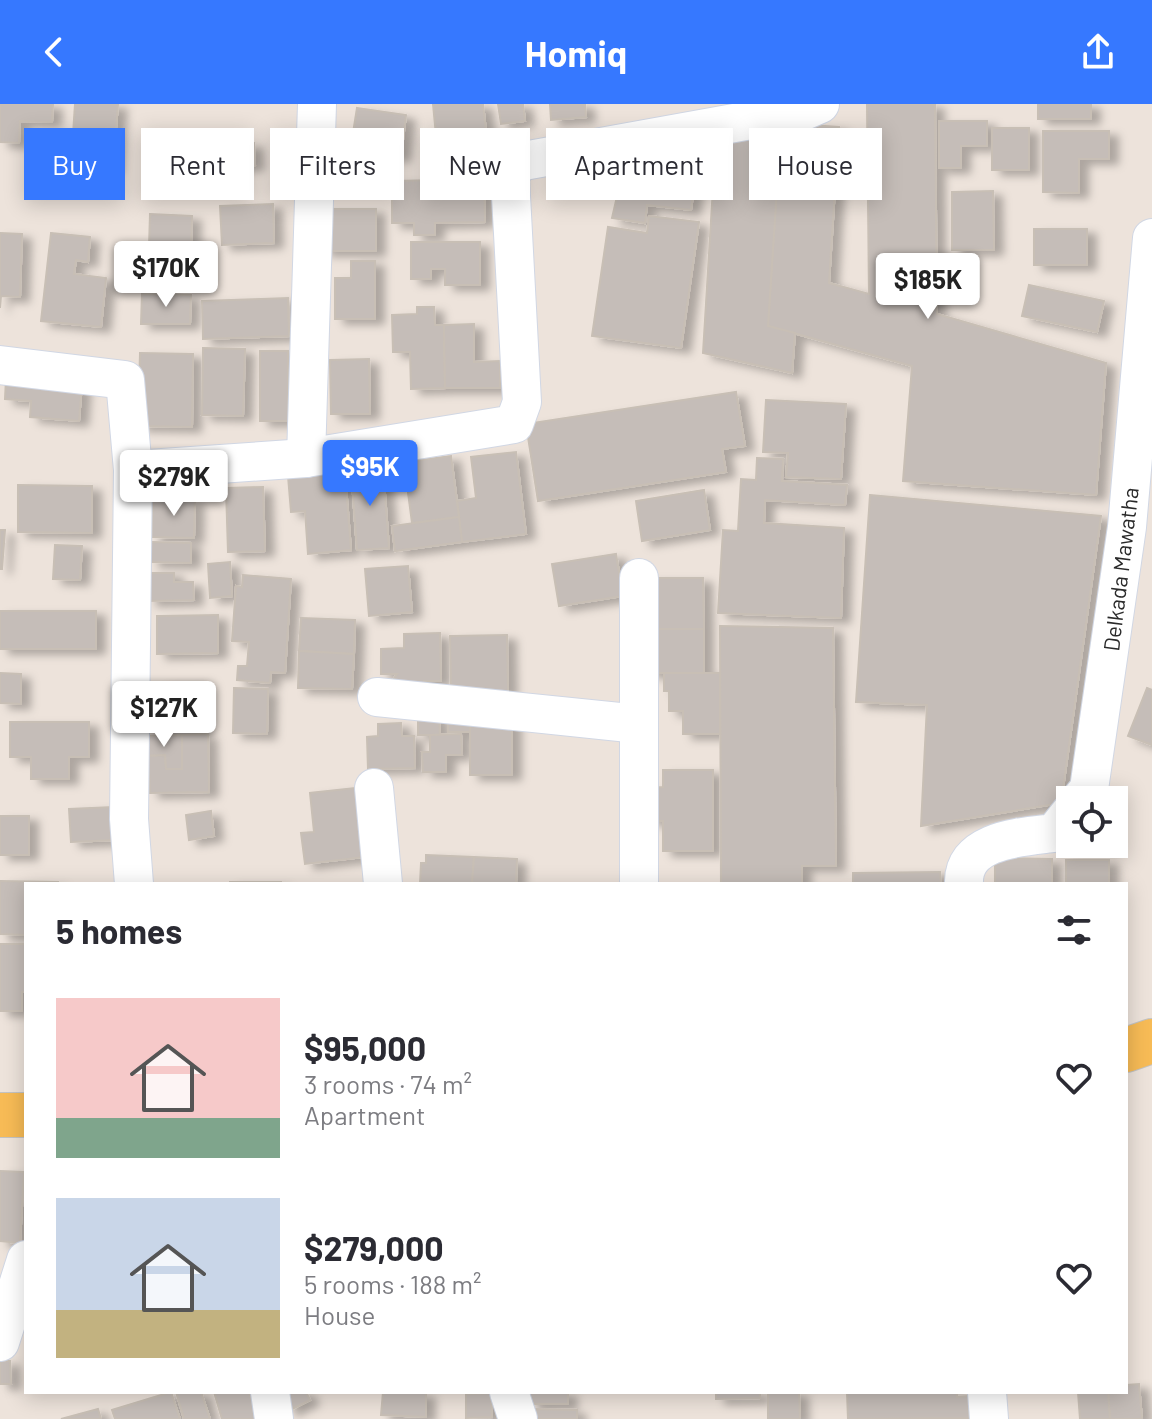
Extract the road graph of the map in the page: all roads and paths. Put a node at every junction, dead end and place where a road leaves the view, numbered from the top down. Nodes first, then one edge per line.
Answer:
1 (317, 104) edge
2 (820, 104) edge
3 (1152, 238) edge
4 (0, 365) edge
5 (306, 458) junction
6 (133, 470) junction
7 (639, 578) dead end
8 (377, 697) dead end
9 (639, 724) junction
10 (1089, 786) edge
11 (374, 788) dead end
12 (1056, 830) edge
13 (134, 882) edge
14 (383, 882) edge
15 (639, 882) edge
16 (964, 882) edge
17 (1152, 1041) edge
18 (1128, 1049) edge
19 (0, 1115) edge
20 (24, 1115) edge
21 (24, 1266) edge
22 (0, 1342) edge
23 (270, 1394) edge
24 (510, 1394) edge
25 (987, 1394) edge
26 (274, 1419) edge
27 (518, 1419) edge
28 (989, 1419) edge

1 - 5 street
2 - 5 street
3 - 10 street, Delkada Mawatha
4 - 6 street
5 - 6 street
6 - 13 street
7 - 9 street
8 - 9 street
9 - 15 street
11 - 14 street
12 - 16 street
17 - 18 main road
19 - 20 main road
21 - 22 street
23 - 26 street
24 - 27 street
25 - 28 street

